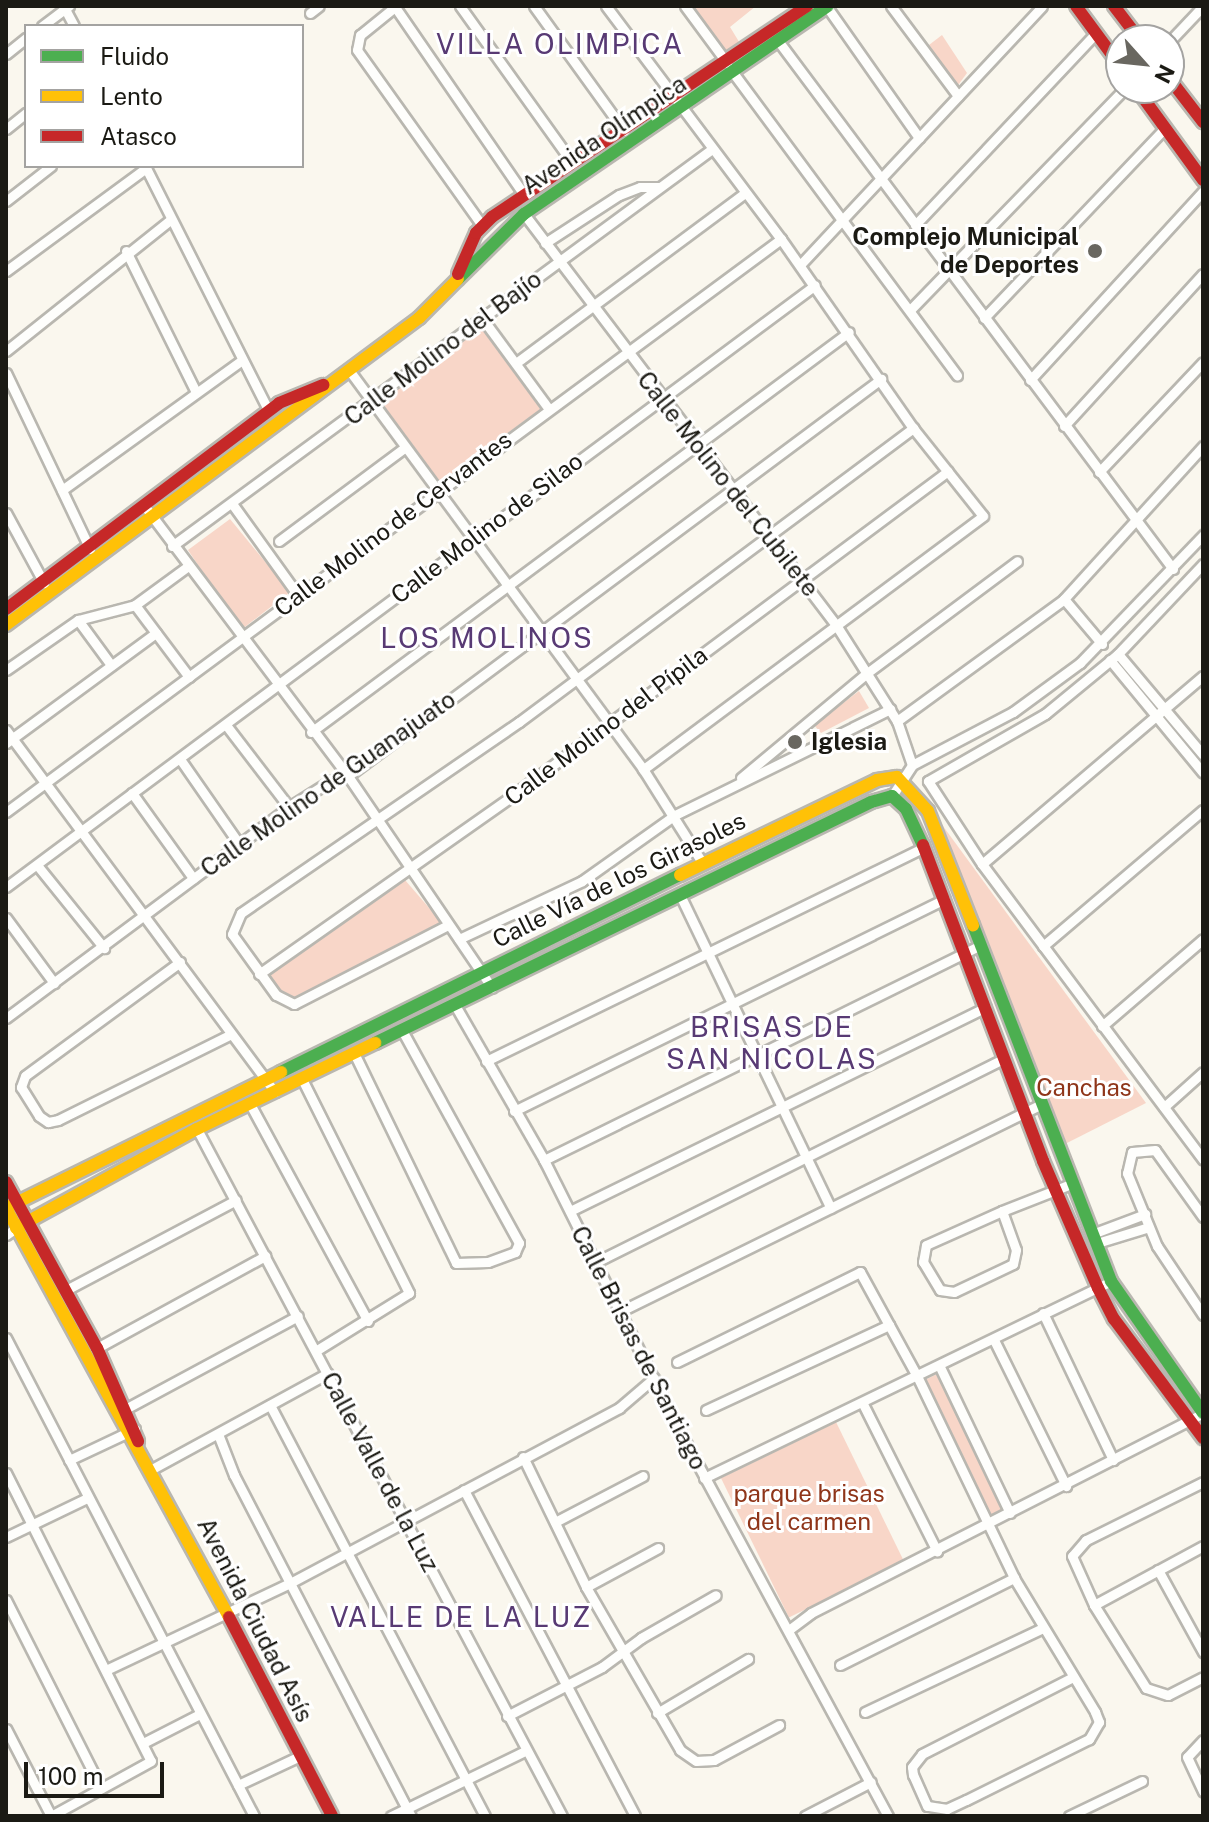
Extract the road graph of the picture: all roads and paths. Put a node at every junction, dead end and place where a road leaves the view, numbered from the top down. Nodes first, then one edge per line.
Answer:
1 (319, 6) edge
2 (396, 6) edge
3 (460, 6) edge
4 (534, 6) edge
5 (606, 6) edge
6 (685, 6) edge
7 (828, 6) edge
8 (891, 6) edge
9 (1042, 6) edge
10 (1076, 6) edge
11 (1203, 6) edge
12 (1117, 7) edge
13 (67, 8) edge
14 (808, 9) edge
15 (310, 13) dead end
16 (45, 24) edge
17 (1129, 24) edge
18 (1185, 25) edge
19 (1096, 33) junction
20 (24, 40) edge
21 (779, 42) junction
22 (1105, 45) edge
23 (6, 54) edge
24 (731, 69) junction
25 (958, 96) junction
26 (676, 98) junction
27 (1185, 99) edge
28 (1110, 104) edge
29 (1147, 104) edge
30 (684, 109) junction
31 (24, 115) edge
32 (1203, 122) edge
33 (6, 129) edge
34 (1164, 129) junction
35 (624, 131) junction
36 (919, 138) junction
37 (712, 149) junction
38 (573, 164) junction
39 (48, 168) edge
40 (145, 168) edge
41 (146, 168) edge
42 (881, 179) junction
43 (1203, 180) edge
44 (658, 187) junction
45 (1203, 191) edge
46 (745, 193) junction
47 (524, 195) junction
48 (6, 201) edge
49 (524, 214) junction
50 (843, 219) junction
51 (170, 220) junction
52 (482, 225) junction
53 (915, 225) junction
54 (781, 239) junction
55 (545, 243) junction
56 (126, 251) junction
57 (558, 260) junction
58 (800, 265) junction
59 (6, 271) edge
60 (949, 271) junction
61 (1203, 274) edge
62 (454, 284) junction
63 (815, 285) junction
64 (591, 307) junction
65 (911, 309) junction
66 (482, 318) junction
67 (984, 318) junction
68 (849, 332) junction
69 (6, 351) edge
70 (626, 352) junction
71 (241, 361) junction
72 (1203, 362) edge
73 (516, 363) junction
74 (349, 370) junction
75 (6, 373) edge
76 (957, 375) dead end
77 (881, 379) junction
78 (1030, 380) junction
79 (327, 384) junction
80 (196, 392) junction
81 (662, 398) junction
82 (371, 403) junction
83 (548, 408) junction
84 (269, 411) junction
85 (1064, 426) junction
86 (913, 428) junction
87 (698, 444) junction
88 (1203, 446) edge
89 (403, 449) junction
90 (948, 471) junction
91 (1099, 472) junction
92 (734, 486) junction
93 (62, 490) junction
94 (435, 492) junction
95 (233, 505) junction
96 (6, 513) edge
97 (149, 513) junction
98 (1135, 521) junction
99 (770, 534) junction
100 (1203, 535) edge
101 (473, 539) junction
102 (279, 541) dead end
103 (172, 546) junction
104 (90, 549) junction
105 (1017, 561) dead end
106 (1203, 564) edge
107 (187, 567) junction
108 (1173, 569) junction
109 (802, 579) junction
110 (44, 583) junction
111 (508, 586) junction
112 (298, 595) junction
113 (1064, 599) junction
114 (135, 605) junction
115 (6, 609) edge
116 (78, 620) junction
117 (6, 625) edge
118 (836, 625) junction
119 (540, 632) junction
120 (156, 633) junction
121 (240, 639) junction
122 (1102, 644) junction
123 (1114, 657) junction
124 (111, 665) junction
125 (6, 670) edge
126 (867, 673) junction
127 (1203, 676) edge
128 (189, 677) junction
129 (575, 677) junction
130 (275, 686) junction
131 (890, 709) junction
132 (1160, 714) junction
133 (897, 721) junction
134 (610, 723) junction
135 (226, 725) junction
136 (311, 732) junction
137 (8, 737) edge
138 (1203, 755) edge
139 (180, 759) junction
140 (912, 765) junction
141 (643, 769) junction
142 (1203, 773) edge
143 (348, 776) junction
144 (903, 780) junction
145 (47, 783) junction
146 (736, 783) junction
147 (132, 793) junction
148 (892, 796) junction
149 (289, 807) junction
150 (1203, 810) edge
151 (6, 812) edge
152 (675, 815) junction
153 (380, 820) junction
154 (82, 830) junction
155 (239, 844) junction
156 (925, 847) junction
157 (703, 864) junction
158 (982, 864) junction
159 (37, 865) junction
160 (411, 867) junction
161 (193, 878) junction
162 (6, 887) edge
163 (681, 897) junction
164 (945, 899) junction
165 (146, 914) junction
166 (6, 918) edge
167 (448, 925) junction
168 (459, 939) junction
169 (1203, 939) edge
170 (978, 946) junction
171 (1043, 946) junction
172 (104, 948) junction
173 (707, 951) junction
174 (964, 952) junction
175 (180, 962) junction
176 (483, 971) junction
177 (259, 974) junction
178 (54, 983) junction
179 (492, 988) junction
180 (732, 1003) junction
181 (456, 1007) junction
182 (986, 1007) junction
183 (6, 1018) edge
184 (1102, 1026) junction
185 (403, 1032) junction
186 (231, 1034) junction
187 (758, 1054) junction
188 (355, 1055) junction
189 (1004, 1059) junction
190 (486, 1061) junction
191 (1203, 1072) edge
192 (267, 1080) junction
193 (303, 1081) junction
194 (275, 1092) junction
195 (250, 1104) junction
196 (1041, 1104) junction
197 (785, 1105) junction
198 (1164, 1107) junction
199 (514, 1111) junction
200 (1025, 1111) junction
201 (197, 1129) junction
202 (1059, 1155) junction
203 (807, 1158) junction
204 (1203, 1159) edge
205 (544, 1160) junction
206 (1043, 1161) junction
207 (6, 1182) edge
208 (1071, 1184) junction
209 (1055, 1190) junction
210 (236, 1200) junction
211 (9, 1206) edge
212 (831, 1208) junction
213 (570, 1211) junction
214 (1002, 1211) junction
215 (1145, 1214) junction
216 (1203, 1217) edge
217 (1149, 1227) junction
218 (16, 1228) edge
219 (1095, 1238) junction
220 (265, 1256) junction
221 (596, 1262) junction
222 (1111, 1281) junction
223 (1098, 1288) junction
224 (66, 1290) junction
225 (621, 1311) junction
226 (1043, 1313) junction
227 (1203, 1315) edge
228 (298, 1316) junction
229 (368, 1321) junction
230 (889, 1325) junction
231 (6, 1338) edge
232 (994, 1340) junction
233 (97, 1348) junction
234 (317, 1350) junction
235 (677, 1362) dead end
236 (939, 1365) junction
237 (328, 1373) junction
238 (917, 1376) junction
239 (654, 1378) junction
240 (863, 1404) junction
241 (270, 1405) junction
242 (127, 1408) junction
243 (706, 1410) dead end
244 (1203, 1413) edge
245 (1189, 1421) junction
246 (131, 1430) junction
247 (218, 1434) junction
248 (1203, 1438) edge
249 (523, 1457) junction
250 (69, 1460) junction
251 (1113, 1460) junction
252 (152, 1469) junction
253 (6, 1473) edge
254 (643, 1476) dead end
255 (704, 1478) junction
256 (1203, 1482) edge
257 (1066, 1486) junction
258 (464, 1490) junction
259 (87, 1498) junction
260 (1010, 1513) junction
261 (407, 1521) junction
262 (555, 1522) junction
263 (33, 1524) junction
264 (989, 1525) junction
265 (6, 1537) edge
266 (1203, 1546) edge
267 (658, 1548) dead end
268 (937, 1551) junction
269 (347, 1552) junction
270 (1158, 1570) junction
271 (1014, 1578) junction
272 (290, 1583) junction
273 (586, 1587) junction
274 (716, 1595) dead end
275 (6, 1600) edge
276 (1094, 1605) junction
277 (227, 1613) junction
278 (1043, 1628) junction
279 (790, 1629) junction
280 (164, 1643) junction
281 (625, 1649) junction
282 (1203, 1652) edge
283 (748, 1659) dead end
284 (840, 1665) dead end
285 (106, 1670) junction
286 (1073, 1677) junction
287 (1203, 1677) edge
288 (566, 1687) junction
289 (865, 1712) dead end
290 (657, 1713) junction
291 (200, 1714) junction
292 (507, 1716) junction
293 (779, 1725) dead end
294 (6, 1729) edge
295 (1203, 1740) edge
296 (145, 1742) junction
297 (525, 1751) junction
298 (300, 1756) junction
299 (465, 1780) junction
300 (1142, 1781) dead end
301 (871, 1782) junction
302 (238, 1785) junction
303 (101, 1788) junction
304 (1203, 1792) edge
305 (409, 1812) edge
306 (1086, 1812) edge
307 (51, 1816) edge
308 (254, 1816) edge
309 (332, 1816) edge
310 (391, 1816) edge
311 (485, 1816) edge
312 (562, 1816) edge
313 (635, 1816) edge
314 (805, 1816) edge
315 (888, 1816) edge
316 (1069, 1816) edge

1 - 15 street
2 - 47 street
2 - 52 street
3 - 38 street
4 - 35 street
5 - 26 street
6 - 24 street
7 - 14 street, Avenida Olímpica
7 - 36 street
8 - 25 street
9 - 25 street
10 - 19 street
11 - 18 street
12 - 17 street
13 - 16 street
14 - 21 street, Avenida Olímpica
14 - 24 street, Avenida Olímpica
19 - 22 street
19 - 53 street
20 - 23 street
21 - 24 street, Avenida Olímpica
21 - 42 street
24 - 26 street, Avenida Olímpica
24 - 30 street, Avenida Olímpica
24 - 50 street
25 - 36 street
26 - 30 street
26 - 35 street, Avenida Olímpica
27 - 32 street
28 - 60 street
29 - 34 street
30 - 37 street
30 - 49 street, Avenida Olímpica
31 - 33 street
34 - 43 street
34 - 67 street
35 - 38 street, Avenida Olímpica
36 - 42 street
37 - 44 street, Calle Molino del Bajío
37 - 46 street
38 - 47 street, Avenida Olímpica
39 - 48 street
40 - 59 street
41 - 51 street
42 - 50 street
42 - 53 street
44 - 55 street
44 - 57 street, Calle Molino del Bajío
45 - 78 street
46 - 54 street
46 - 64 street
47 - 52 street, Avenida Olímpica
49 - 55 street, Calle Molino del Cubilete
49 - 62 street, Avenida Olímpica
50 - 58 street
50 - 65 street
51 - 56 street
51 - 71 street
52 - 62 street, Avenida Olímpica
53 - 60 street
54 - 58 street
54 - 70 street, Calle Molino de Cervantes
55 - 57 street, Calle Molino del Cubilete
56 - 69 street
56 - 80 street
57 - 64 street, Calle Molino del Cubilete
57 - 66 street, Calle Molino del Bajío
58 - 63 street
60 - 65 street
60 - 67 street
61 - 85 street
62 - 74 street, Avenida Olímpica
63 - 68 street
63 - 81 street, Calle Molino de Silao
64 - 70 street, Calle Molino del Cubilete
64 - 73 street
65 - 76 street
66 - 73 street
66 - 82 street, Calle Molino del Bajío
67 - 78 street
68 - 77 street
68 - 87 street
70 - 81 street, Calle Molino del Cubilete
70 - 83 street, Calle Molino de Cervantes
71 - 80 street
71 - 84 street
72 - 91 street
73 - 83 street
74 - 79 street, Avenida Olímpica
74 - 82 street
75 - 93 street
77 - 86 street
77 - 92 street, Calle Molino de Guanajuato
78 - 85 street
79 - 84 street, Avenida Olímpica
79 - 97 street, Avenida Olímpica
80 - 93 street
81 - 87 street, Calle Molino del Cubilete
81 - 101 street, Calle Molino de Silao
82 - 89 street
82 - 95 street, Calle Molino del Bajío
83 - 94 street, Calle Molino de Cervantes
84 - 97 street, Avenida Olímpica
85 - 91 street
86 - 90 street
86 - 99 street
87 - 92 street, Calle Molino del Cubilete
87 - 111 street
88 - 98 street
89 - 94 street
89 - 102 street
90 - 109 street, Calle Molino del Pípila
90 - 118 street
91 - 98 street
92 - 99 street, Calle Molino del Cubilete
92 - 119 street, Calle Molino de Guanajuato
93 - 104 street
94 - 101 street
94 - 112 street, Calle Molino de Cervantes
95 - 103 street, Calle Molino del Bajío
95 - 112 street
96 - 110 street
97 - 103 street
97 - 104 street, Avenida Olímpica
97 - 117 street, Avenida Olímpica
98 - 108 street
98 - 113 street
99 - 109 street, Calle Molino del Cubilete
99 - 129 street
100 - 108 street
101 - 111 street
101 - 130 street, Calle Molino de Silao
103 - 107 street
104 - 110 street, Avenida Olímpica
105 - 126 street
106 - 123 street
107 - 114 street
107 - 121 street
108 - 122 street
109 - 118 street, Calle Molino del Cubilete
109 - 134 street, Calle Molino del Pípila
110 - 115 street, Avenida Olímpica
111 - 119 street
111 - 136 street
112 - 121 street, Calle Molino de Cervantes
113 - 122 street
113 - 133 street
114 - 116 street
114 - 120 street
116 - 124 street
116 - 125 street
118 - 126 street, Calle Molino del Cubilete
118 - 141 street
119 - 129 street
119 - 143 street, Calle Molino de Guanajuato
120 - 124 street
120 - 128 street
121 - 128 street, Calle Molino de Cervantes
121 - 130 street
122 - 140 street
123 - 132 street
123 - 158 street
124 - 137 street
126 - 131 street, Calle Molino del Cubilete
126 - 146 street
127 - 132 street
128 - 145 street, Calle Molino de Cervantes
129 - 134 street
129 - 153 street
130 - 135 street, Calle Molino de Silao
130 - 136 street
131 - 133 street, Calle Molino del Cubilete
131 - 146 street
132 - 138 street
132 - 142 street
132 - 158 street
133 - 140 street, Calle Molino del Cubilete
134 - 141 street
134 - 160 street, Calle Molino del Pípila
135 - 139 street, Calle Molino de Silao
135 - 149 street
136 - 143 street
137 - 145 street
139 - 147 street, Calle Molino de Silao
139 - 155 street
140 - 144 street
141 - 152 street
143 - 149 street, Calle Molino de Guanajuato
143 - 153 street
144 - 148 street
144 - 157 street, Calle Vía de los Girasoles
144 - 170 street
145 - 151 street, Calle Molino de Cervantes
145 - 154 street
146 - 152 street
147 - 154 street, Calle Molino de Silao
147 - 161 street
148 - 156 street
148 - 163 street, Calle Vía de los Girasoles
149 - 155 street, Calle Molino de Guanajuato
150 - 171 street
152 - 157 street
152 - 168 street
153 - 160 street
153 - 177 street
154 - 159 street, Calle Molino de Silao
154 - 165 street
155 - 161 street, Calle Molino de Guanajuato
156 - 164 street
156 - 173 street
157 - 176 street, Calle Vía de los Girasoles
158 - 171 street
159 - 162 street, Calle Molino de Silao
159 - 172 street
160 - 167 street
160 - 177 street, Calle Molino del Pípila
161 - 165 street, Calle Molino de Guanajuato
163 - 173 street
163 - 179 street, Calle Vía de los Girasoles
164 - 174 street
164 - 180 street
165 - 172 street, Calle Molino de Guanajuato
165 - 175 street
166 - 178 street
167 - 168 street
167 - 177 street
168 - 176 street
169 - 184 street
170 - 174 street
170 - 196 street
171 - 184 street
172 - 178 street, Calle Molino de Guanajuato
173 - 180 street
173 - 190 street
174 - 182 street
174 - 187 street
175 - 186 street
175 - 186 street
176 - 179 street
176 - 192 street, Calle Vía de los Girasoles
178 - 183 street, Calle Molino de Guanajuato
179 - 181 street, Calle Vía de los Girasoles
180 - 187 street
180 - 199 street
181 - 185 street, Calle Vía de los Girasoles
181 - 190 street, Calle Brisas de Santiago
182 - 189 street
182 - 197 street
184 - 198 street
185 - 188 street, Calle Vía de los Girasoles
185 - 188 street
186 - 192 street
187 - 197 street
187 - 205 street
188 - 193 street, Calle Vía de los Girasoles
189 - 200 street
189 - 203 street
190 - 199 street, Calle Brisas de Santiago
191 - 198 street
192 - 194 street
192 - 211 street, Calle Vía de los Girasoles
193 - 194 street, Calle Vía de los Girasoles
193 - 229 street
194 - 195 street, Calle Vía de los Girasoles
195 - 201 street, Calle Vía de los Girasoles
195 - 229 street
196 - 200 street
196 - 202 street
197 - 203 street
197 - 213 street
198 - 204 street
199 - 205 street, Calle Brisas de Santiago
200 - 206 street
200 - 212 street
201 - 210 street, Calle Valle de la Luz
201 - 218 street, Calle Vía de los Girasoles
202 - 206 street
202 - 208 street
203 - 212 street
203 - 221 street
205 - 213 street, Calle Brisas de Santiago
206 - 209 street
207 - 211 street, Avenida Ciudad Asís
208 - 209 street
208 - 219 street
209 - 214 street
209 - 223 street
210 - 220 street, Calle Valle de la Luz
210 - 224 street
211 - 218 street, Avenida Ciudad Asís
212 - 225 street
213 - 221 street, Calle Brisas de Santiago
214 - 214 street
215 - 216 street
215 - 217 street
215 - 219 street
217 - 219 street
217 - 227 street
218 - 224 street, Avenida Ciudad Asís
218 - 246 street, Avenida Ciudad Asís
219 - 222 street
220 - 228 street, Calle Valle de la Luz
220 - 233 street
221 - 225 street, Calle Brisas de Santiago
222 - 223 street
222 - 244 street
223 - 226 street
223 - 245 street
224 - 233 street, Avenida Ciudad Asís
225 - 239 street, Calle Brisas de Santiago
226 - 232 street
226 - 251 street
228 - 234 street, Calle Valle de la Luz
228 - 242 street
229 - 234 street
230 - 235 street
230 - 238 street
230 - 243 street
231 - 250 street
232 - 236 street
232 - 257 street
233 - 242 street, Avenida Ciudad Asís
234 - 237 street, Calle Valle de la Luz
236 - 238 street
236 - 260 street
237 - 241 street
237 - 261 street, Calle Valle de la Luz
238 - 240 street
238 - 264 street
239 - 249 street
239 - 255 street, Calle Brisas de Santiago
240 - 255 street
240 - 268 street
241 - 247 street
241 - 269 street
242 - 246 street, Avenida Ciudad Asís
244 - 245 street
245 - 248 street
245 - 251 street
246 - 250 street
246 - 252 street, Avenida Ciudad Asís
247 - 252 street
247 - 272 street
249 - 258 street
249 - 262 street
250 - 259 street
251 - 257 street
252 - 277 street, Avenida Ciudad Asís
253 - 263 street
254 - 262 street
255 - 279 street, Calle Brisas de Santiago
256 - 276 street
257 - 260 street
258 - 261 street
258 - 288 street
259 - 263 street
259 - 280 street
260 - 264 street
261 - 269 street
261 - 292 street, Calle Valle de la Luz
262 - 273 street
263 - 265 street
263 - 285 street
264 - 268 street
264 - 271 street
266 - 270 street
267 - 273 street
268 - 279 street
269 - 272 street
269 - 299 street
270 - 276 street
270 - 282 street
271 - 278 street
271 - 284 street
272 - 277 street
272 - 305 street
273 - 281 street
274 - 281 street
275 - 303 street
276 - 287 street
277 - 280 street
277 - 298 street, Avenida Ciudad Asís
278 - 286 street
278 - 289 street
279 - 301 street, Calle Brisas de Santiago
280 - 285 street
280 - 291 street
281 - 288 street
281 - 290 street
283 - 290 street
285 - 296 street
286 - 286 street
288 - 292 street
288 - 313 street
290 - 293 street
291 - 296 street
291 - 302 street
292 - 297 street, Calle Valle de la Luz
294 - 307 street
295 - 304 street
296 - 303 street
297 - 299 street
297 - 312 street, Calle Valle de la Luz
298 - 302 street
298 - 309 street, Avenida Ciudad Asís
299 - 305 street
299 - 311 street
300 - 306 street
301 - 314 street
301 - 315 street, Calle Brisas de Santiago
302 - 308 street
303 - 307 street
305 - 310 street
306 - 316 street

